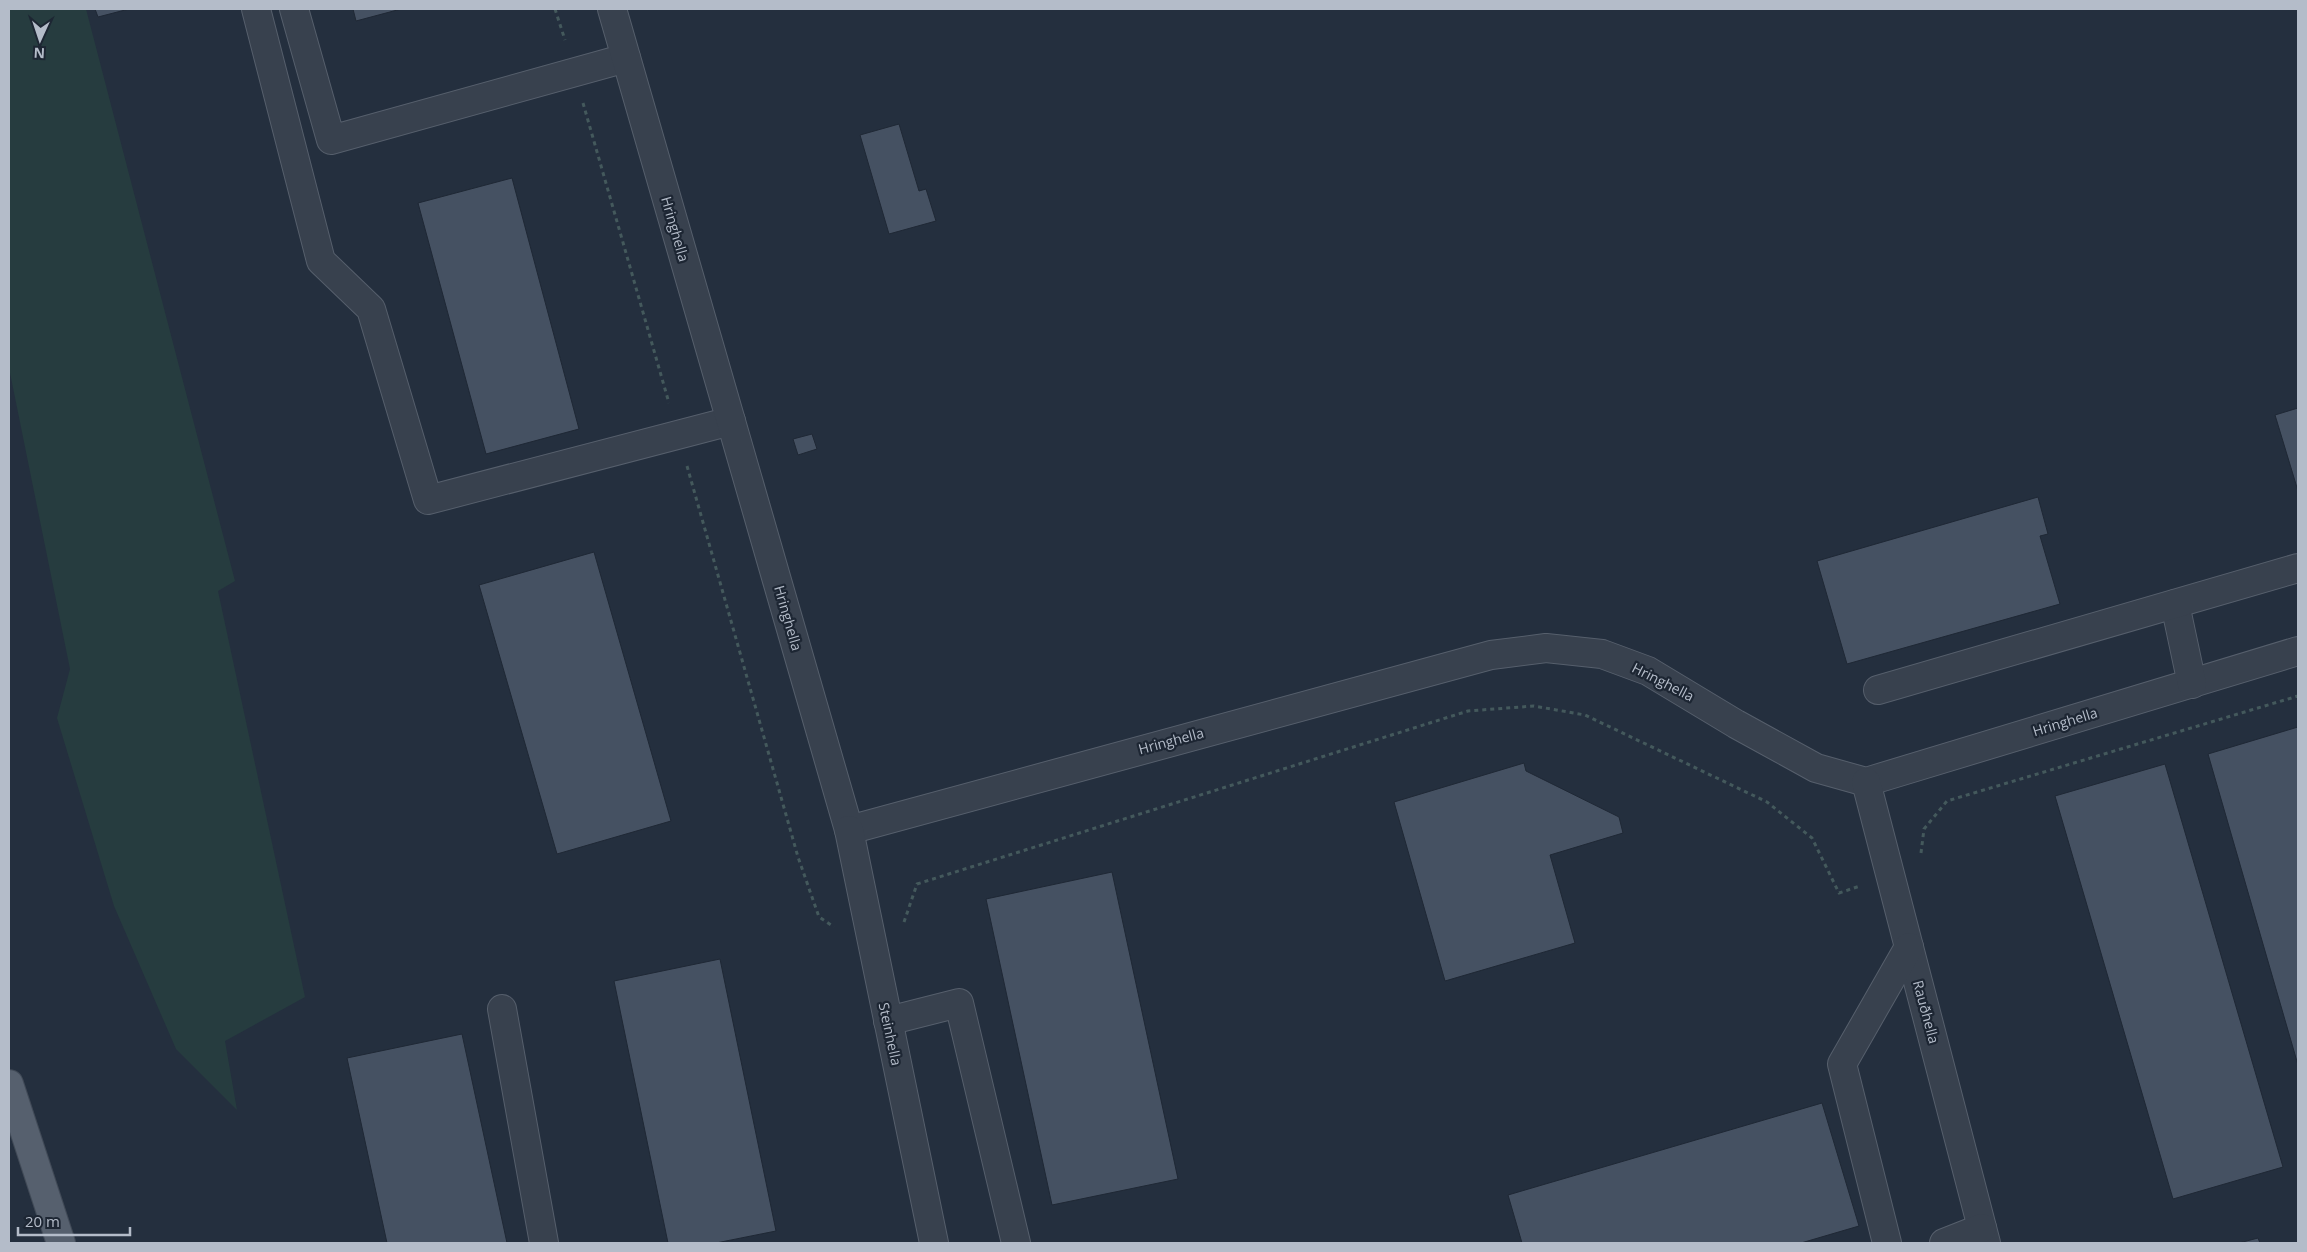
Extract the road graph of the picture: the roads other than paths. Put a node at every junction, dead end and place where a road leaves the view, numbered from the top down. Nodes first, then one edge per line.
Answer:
1 (256, 9) edge
2 (294, 9) edge
3 (612, 9) edge
4 (626, 58) junction
5 (731, 421) junction
6 (2298, 568) edge
7 (2175, 604) junction
8 (2298, 652) edge
9 (2192, 684) junction
10 (1878, 690) dead end
11 (1866, 782) junction
12 (849, 830) junction
13 (1909, 947) junction
14 (502, 1009) dead end
15 (888, 1020) junction
16 (9, 1084) edge
17 (1984, 1236) edge
18 (927, 1242) edge
19 (61, 1243) edge
20 (544, 1243) edge
21 (1016, 1243) edge
22 (1887, 1243) edge
23 (1944, 1243) edge

1 - 5 street
2 - 4 street
3 - 4 street, Hringhella
4 - 5 street, Hringhella
5 - 12 street, Hringhella
6 - 7 street
7 - 9 street
7 - 10 street
8 - 9 street, Hringhella
9 - 11 street, Hringhella
11 - 12 street, Hringhella
11 - 13 street, Rauðhella
12 - 15 street, Steinhella
13 - 17 street, Rauðhella
13 - 22 street
14 - 20 street
15 - 18 street, Steinhella
15 - 21 street
16 - 19 main road
17 - 23 street

